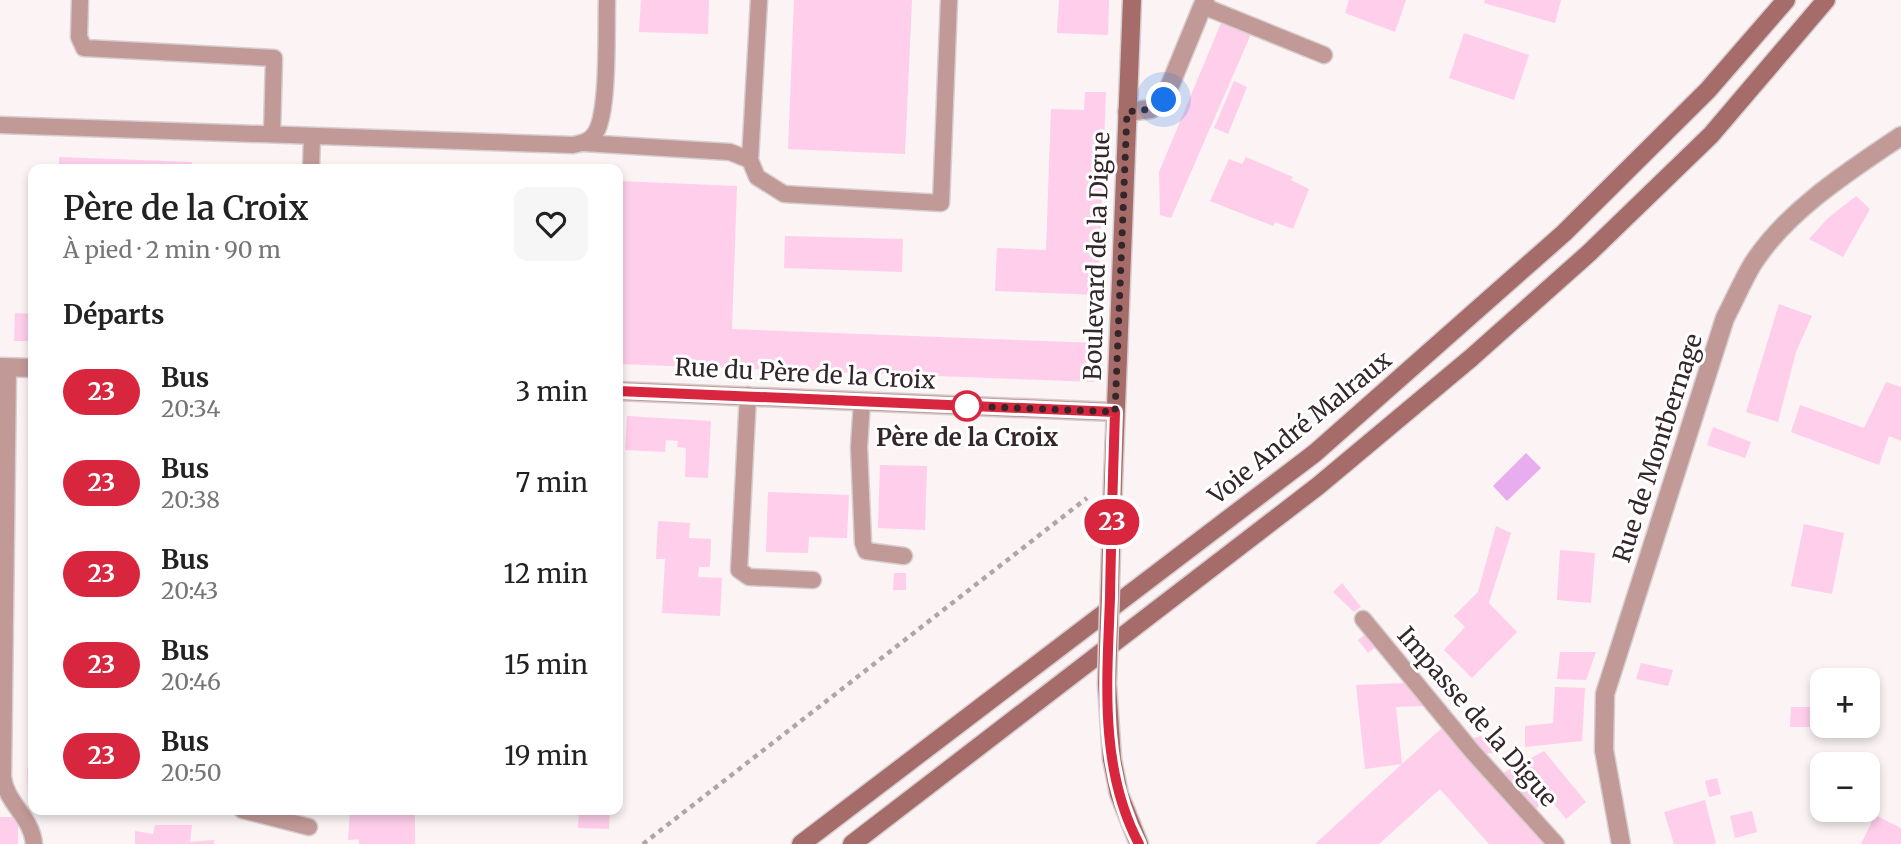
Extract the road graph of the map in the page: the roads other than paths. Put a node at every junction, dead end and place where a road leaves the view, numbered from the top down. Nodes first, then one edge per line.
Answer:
1 (80, 0) edge
2 (607, 0) edge
3 (759, 0) edge
4 (949, 0) edge
5 (1132, 0) edge
6 (1786, 0) edge
7 (1826, 0) edge
8 (1204, 3) edge
9 (1324, 55) dead end
10 (1127, 112) junction
11 (0, 125) edge
12 (272, 134) junction
13 (312, 136) junction
14 (1901, 136) edge
15 (584, 143) junction
16 (750, 160) junction
17 (311, 164) edge
18 (4, 367) edge
19 (28, 369) edge
20 (623, 391) edge
21 (748, 395) junction
22 (862, 401) junction
23 (1115, 412) junction
24 (904, 556) dead end
25 (813, 580) dead end
26 (1363, 619) dead end
27 (262, 815) edge
28 (309, 827) dead end
29 (34, 844) edge
30 (801, 844) edge
31 (852, 844) edge
32 (1139, 844) edge
33 (1556, 844) edge
34 (1621, 844) edge

1 - 12 lane
2 - 15 lane
3 - 16 lane
4 - 16 lane
5 - 10 main road, Boulevard de la Digue
6 - 30 main road, Voie André Malraux
7 - 31 main road
8 - 9 lane
8 - 10 street
10 - 23 main road, Boulevard de la Digue
11 - 12 lane
12 - 13 lane
13 - 15 lane
13 - 17 lane
14 - 34 street, Rue de Montbernage
15 - 16 lane
18 - 19 street
18 - 29 lane
20 - 21 street, Rue du Père de la Croix
21 - 22 street, Rue du Père de la Croix
21 - 25 lane
22 - 23 street, Rue du Père de la Croix
22 - 24 lane
23 - 32 main road, Boulevard de la Digue, bridge
26 - 33 lane, Impasse de la Digue
27 - 28 lane

